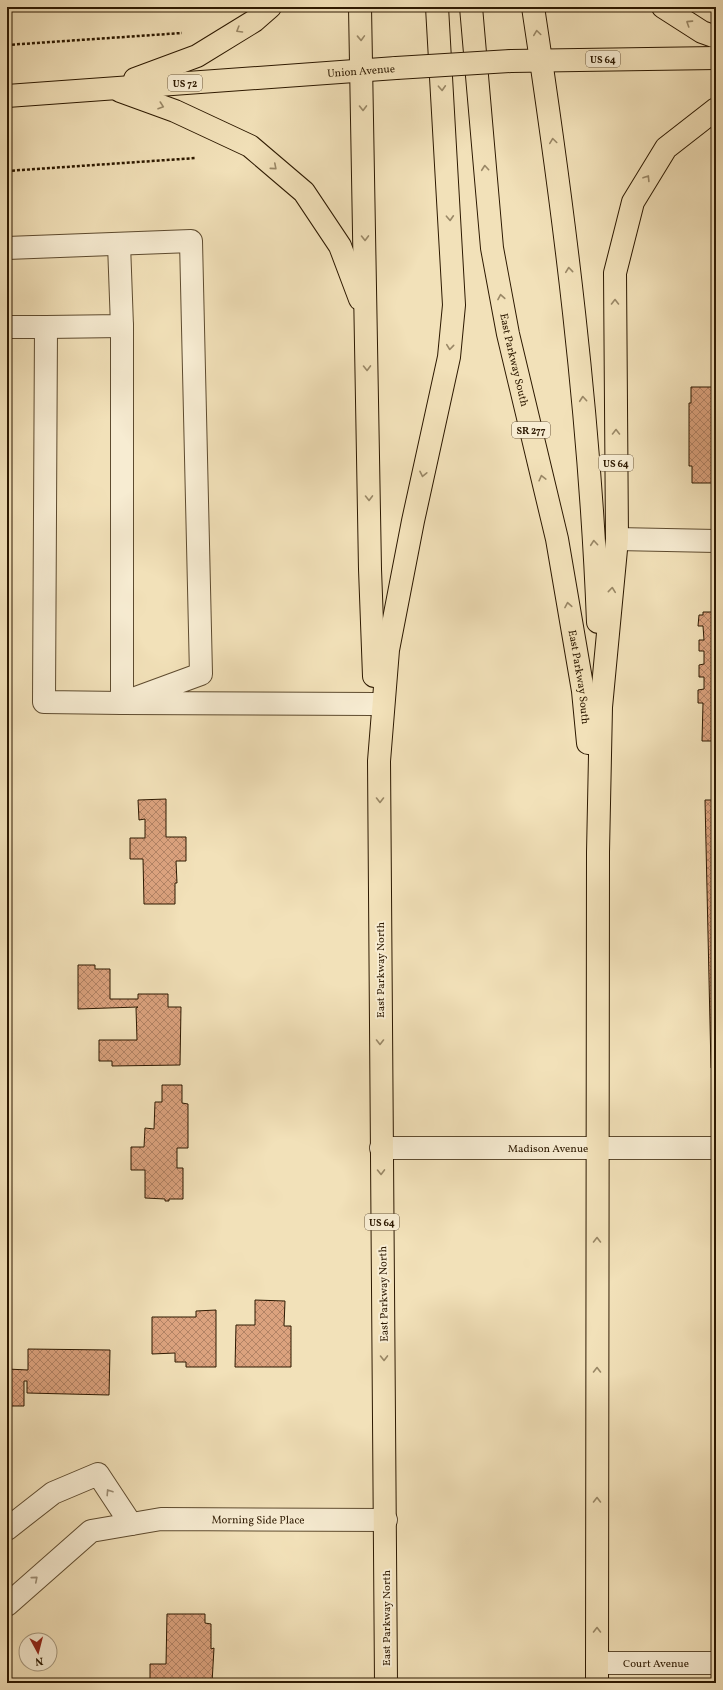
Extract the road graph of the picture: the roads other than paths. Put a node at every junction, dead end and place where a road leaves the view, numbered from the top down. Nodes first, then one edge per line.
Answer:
1 (270, 7) edge
2 (360, 7) edge
3 (437, 7) edge
4 (471, 7) edge
5 (534, 7) edge
6 (663, 7) edge
7 (716, 37) edge
8 (716, 58) edge
9 (541, 60) junction
10 (362, 70) junction
11 (111, 88) junction
12 (7, 96) edge
13 (716, 109) edge
14 (119, 244) junction
15 (7, 248) edge
16 (366, 312) junction
17 (122, 326) junction
18 (7, 327) edge
19 (46, 327) junction
20 (617, 539) junction
21 (716, 541) edge
22 (122, 703) junction
23 (375, 704) junction
24 (601, 708) junction
25 (380, 761) junction
26 (598, 852) junction
27 (381, 1148) junction
28 (597, 1148) junction
29 (716, 1148) edge
30 (386, 1520) junction
31 (131, 1524) junction
32 (7, 1529) edge
33 (7, 1605) edge
34 (716, 1663) edge
35 (597, 1673) edge
36 (386, 1683) edge

1 -> 11 main road
2 -> 10 main road
3 -> 25 main road
26 -> 4 main road, East Parkway South / SR 277
9 -> 5 main road
7 -> 6 main road
8 - 9 main road, Union Avenue / US 64
9 - 10 main road, Union Avenue / US 64, bridge
24 -> 9 main road
10 - 11 main road, Union Avenue / US 72
10 -> 16 main road, US 64
11 - 12 main road, Union Avenue / US 72
11 -> 16 main road
20 -> 13 main road, US 64
14 - 15 street
14 - 17 street
14 - 22 street
16 -> 23 main road, US 64
17 - 19 street
17 - 22 street
18 - 19 street
19 - 22 street
20 - 21 street
24 -> 20 main road, US 64
22 - 23 street
23 - 25 main road, US 64
24 - 26 main road, US 64
25 -> 27 main road, East Parkway North / US 64
26 - 28 main road, US 64
27 - 28 street, Madison Avenue
27 -> 30 main road, East Parkway North / US 64
28 - 29 street, Madison Avenue
35 -> 28 main road, US 64
30 - 31 street, Morning Side Place
30 - 36 main road, East Parkway North / US 64
31 -> 32 street
33 -> 31 street, Morning Side Place
34 - 35 street, Court Avenue

